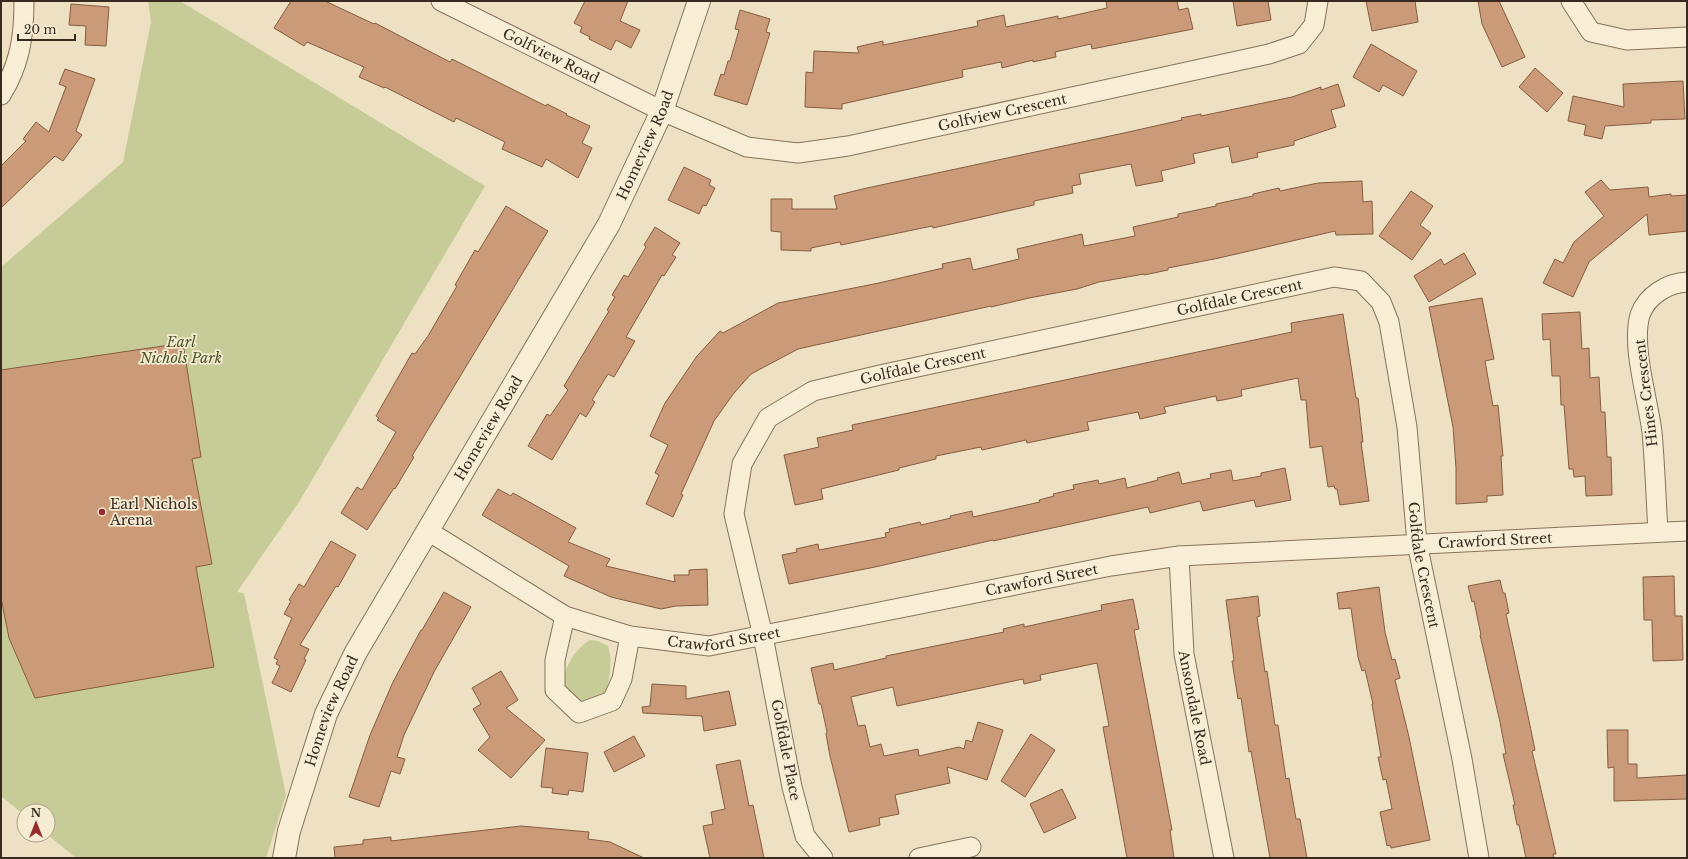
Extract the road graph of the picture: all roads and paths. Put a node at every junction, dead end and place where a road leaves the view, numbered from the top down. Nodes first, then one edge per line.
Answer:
1 (24, 1) edge
2 (441, 1) edge
3 (699, 1) edge
4 (1318, 1) edge
5 (1571, 1) edge
6 (1687, 37) edge
7 (1, 95) edge
8 (662, 111) junction
9 (1687, 282) edge
10 (1687, 530) edge
11 (428, 531) junction
12 (1658, 532) junction
13 (1417, 543) junction
14 (1179, 556) junction
15 (565, 616) junction
16 (630, 636) junction
17 (764, 636) junction
18 (971, 847) dead end
19 (284, 858) edge
20 (823, 858) edge
21 (919, 858) edge
22 (1224, 858) edge
23 (1479, 858) edge

1 - 7 street
2 - 8 street, Golfview Road
3 - 8 street, Homeview Road
4 - 8 street, Golfview Crescent
5 - 6 street
8 - 11 street, Homeview Road
9 - 12 street, Hines Crescent
10 - 12 street, Crawford Street
11 - 15 street, Crawford Street
11 - 19 street, Homeview Road
12 - 13 street, Crawford Street
13 - 14 street, Crawford Street
13 - 17 street, Golfdale Crescent
13 - 23 street, Golfdale Crescent
14 - 17 street, Crawford Street
14 - 22 street, Ansondale Road
15 - 16 street, Crawford Street
15 - 16 street
16 - 17 street, Crawford Street
17 - 20 street, Golfdale Place
18 - 21 street

